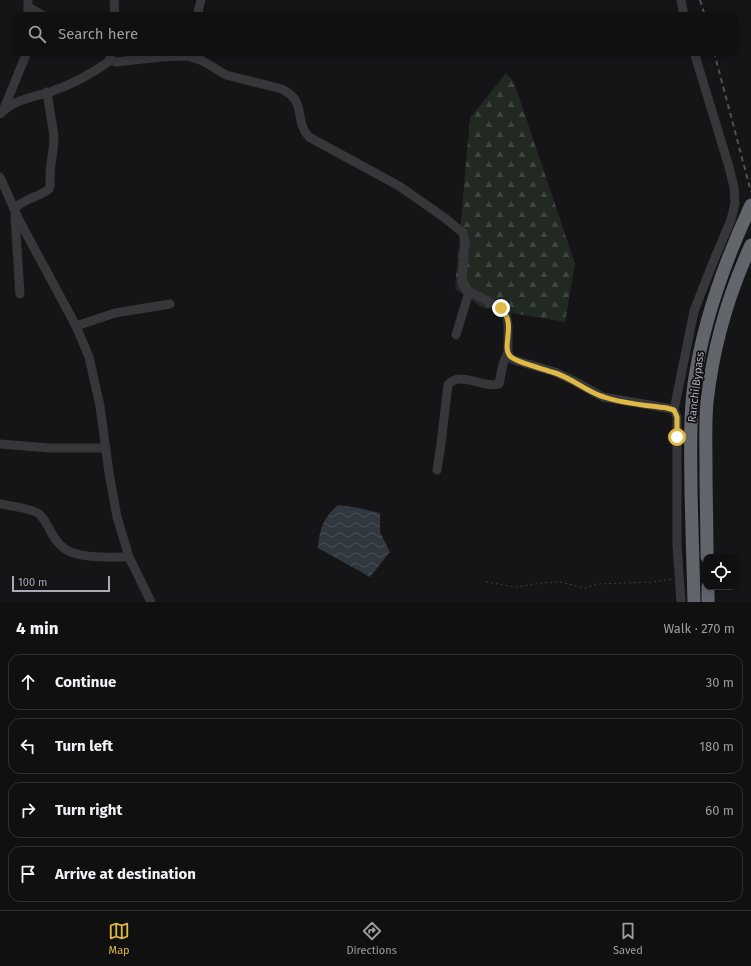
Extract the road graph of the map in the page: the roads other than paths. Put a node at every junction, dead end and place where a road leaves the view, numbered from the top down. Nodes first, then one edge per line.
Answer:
1 (114, 0) edge
2 (201, 0) edge
3 (681, 0) edge
4 (115, 12) edge
5 (198, 12) edge
6 (683, 12) edge
7 (25, 56) edge
8 (110, 56) edge
9 (169, 56) edge
10 (190, 56) edge
11 (695, 56) edge
12 (47, 92) junction
13 (1, 113) edge
14 (0, 177) edge
15 (751, 206) edge
16 (14, 210) junction
17 (750, 247) edge
18 (469, 292) junction
19 (20, 294) dead end
20 (170, 304) dead end
21 (76, 326) junction
22 (456, 335) dead end
23 (508, 352) junction
24 (674, 410) junction
25 (0, 444) edge
26 (106, 448) junction
27 (437, 470) dead end
28 (0, 504) edge
29 (707, 554) edge
30 (129, 557) junction
31 (708, 590) edge
32 (151, 602) edge
33 (681, 602) edge
34 (694, 602) edge
35 (708, 602) edge

1 - 4 street
2 - 5 street
3 - 6 street
7 - 13 street
8 - 9 street
8 - 12 street
10 - 18 street
11 - 24 street
12 - 13 street
12 - 16 street
14 - 16 street
15 - 34 highway, Ranchi Bypass
16 - 19 street
16 - 21 street
17 - 29 highway, Ranchi Bypass
18 - 22 street
18 - 23 street
20 - 21 street
21 - 26 street
23 - 24 street
23 - 27 street
24 - 33 street
25 - 26 street
26 - 30 street
28 - 30 street
30 - 32 street
31 - 35 highway

